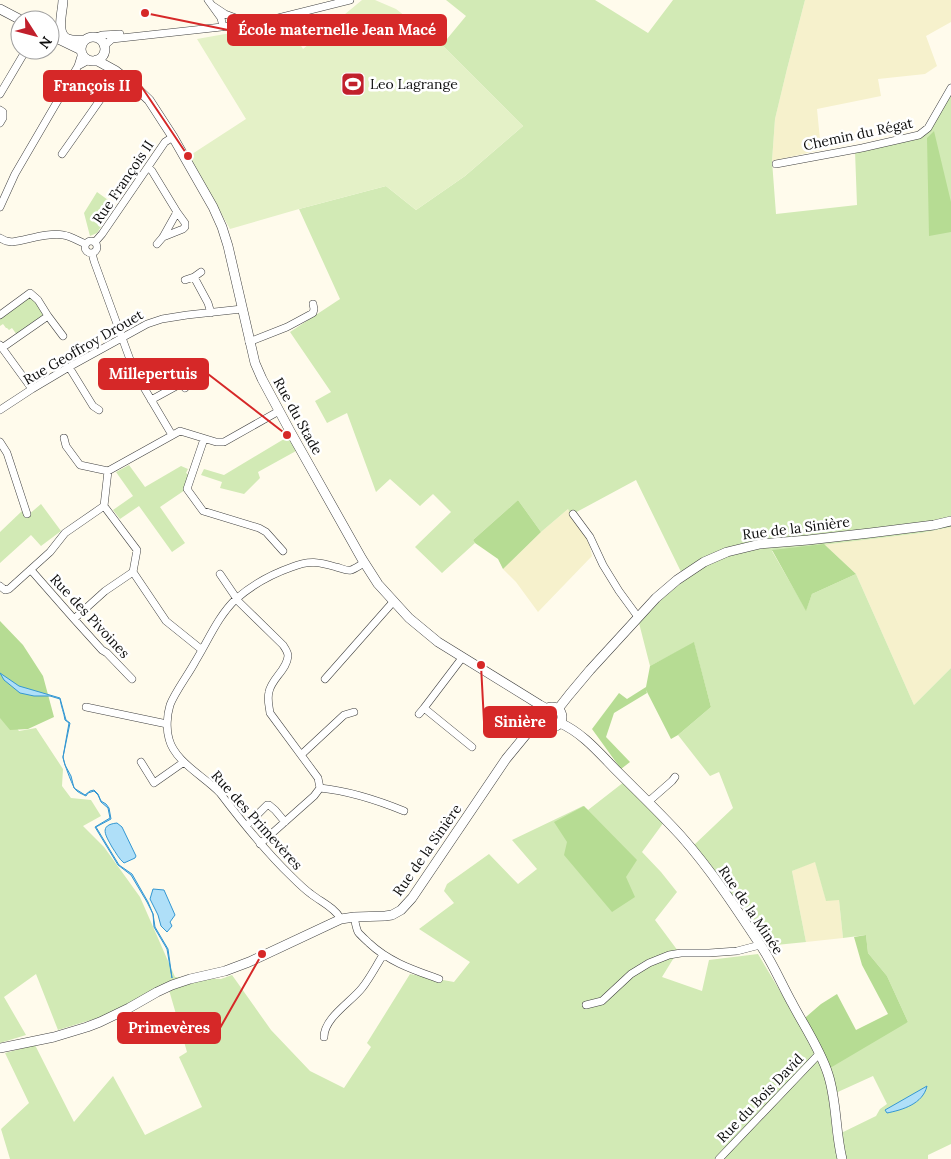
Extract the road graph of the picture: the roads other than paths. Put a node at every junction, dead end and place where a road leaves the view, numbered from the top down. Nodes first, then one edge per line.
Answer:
1 (63, 0) edge
2 (208, 0) edge
3 (350, 0) edge
4 (323, 4) edge
5 (213, 6) junction
6 (229, 16) junction
7 (250, 24) junction
8 (232, 26) junction
9 (220, 27) junction
10 (60, 29) joint
11 (96, 37) junction
12 (60, 39) edge
13 (85, 40) junction
14 (92, 54) junction
15 (20, 60) edge
16 (117, 72) junction
17 (951, 88) edge
18 (0, 94) edge
19 (0, 110) edge
20 (0, 123) edge
21 (173, 137) junction
22 (62, 154) dead end
23 (776, 164) dead end
24 (148, 167) junction
25 (0, 207) edge
26 (177, 212) junction
27 (163, 237) junction
28 (0, 238) edge
29 (95, 242) junction
30 (86, 244) junction
31 (157, 244) dead end
32 (92, 252) junction
33 (185, 280) dead end
34 (313, 304) dead end
35 (242, 309) junction
36 (211, 313) junction
37 (0, 315) edge
38 (48, 316) junction
39 (62, 336) dead end
40 (122, 336) junction
41 (250, 342) junction
42 (1, 347) edge
43 (69, 367) junction
44 (185, 388) dead end
45 (32, 389) junction
46 (151, 400) junction
47 (0, 410) edge
48 (99, 410) dead end
49 (279, 411) junction
50 (172, 435) junction
51 (64, 438) dead end
52 (204, 439) junction
53 (0, 442) edge
54 (108, 471) junction
55 (104, 506) junction
56 (27, 514) dead end
57 (573, 514) dead end
58 (951, 521) edge
59 (283, 552) dead end
60 (364, 563) junction
61 (30, 570) junction
62 (133, 572) junction
63 (220, 574) dead end
64 (0, 586) edge
65 (237, 599) junction
66 (393, 602) junction
67 (638, 617) junction
68 (74, 619) junction
69 (202, 650) junction
70 (462, 658) junction
71 (132, 678) dead end
72 (325, 679) dead end
73 (86, 707) dead end
74 (547, 710) junction
75 (558, 710) junction
76 (354, 712) dead end
77 (544, 722) junction
78 (560, 722) junction
79 (167, 724) junction
80 (472, 747) dead end
81 (302, 754) junction
82 (140, 762) dead end
83 (184, 762) junction
84 (675, 777) dead end
85 (320, 788) junction
86 (648, 802) junction
87 (404, 810) dead end
88 (285, 822) junction
89 (246, 826) junction
90 (260, 844) junction
91 (354, 917) junction
92 (340, 919) junction
93 (760, 945) junction
94 (383, 954) junction
95 (439, 979) dead end
96 (586, 1005) dead end
97 (324, 1037) dead end
98 (0, 1048) edge
99 (819, 1054) junction
100 (719, 1159) edge
101 (842, 1159) edge

1 - 10 street
2 - 5 street
3 - 4 street
4 - 7 street
5 - 6 street
5 - 9 street
6 - 7 street
6 - 8 street
7 - 8 street
8 - 9 street
9 - 11 street
9 - 14 street
10 - 13 street
11 - 13 street
11 - 14 street
12 - 14 street, Rue du Stade
13 - 14 street
14 - 16 street, Rue du Stade
14 - 25 street
15 - 18 street
16 - 21 street, Rue du Stade
16 - 22 street
17 - 23 street, Chemin du Régat
19 - 20 street
21 - 24 street, Rue François II
21 - 35 street, Rue du Stade
24 - 26 street
24 - 29 street, Rue François II
26 - 27 street
26 - 27 street
27 - 31 street
28 - 30 street
29 - 30 street
29 - 32 street
30 - 32 street
32 - 40 street
33 - 36 street
34 - 41 street
35 - 36 street, Rue Geoffroy Drouet
35 - 41 street, Rue du Stade
36 - 40 street, Rue Geoffroy Drouet
37 - 38 street
38 - 39 street
38 - 42 street
40 - 43 street, Rue Geoffroy Drouet
40 - 46 street
41 - 49 street, Rue du Stade
42 - 45 street
43 - 45 street, Rue Geoffroy Drouet
43 - 48 street
44 - 46 street
45 - 47 street, Rue Geoffroy Drouet
46 - 50 street
49 - 52 street
49 - 60 street, Rue du Stade
50 - 52 street
50 - 54 street
51 - 54 street
52 - 59 street
53 - 56 street
54 - 55 street
55 - 61 street
55 - 62 street
57 - 67 street
58 - 67 street, Rue de la Sinière
60 - 65 street, Rue des Primevères
60 - 66 street, Rue du Stade
61 - 64 street
61 - 68 street, Rue des Pivoines
62 - 68 street
62 - 69 street
63 - 65 street
65 - 69 street, Rue des Primevères
65 - 81 street
66 - 70 street, Rue du Stade
66 - 72 street
67 - 75 street, Rue de la Sinière
68 - 71 street, Rue des Pivoines
69 - 79 street, Rue des Primevères
70 - 74 street, Rue du Stade
70 - 80 street
73 - 79 street
74 - 75 street
74 - 77 street
75 - 78 street
76 - 81 street
77 - 78 street
77 - 91 street, Rue de la Sinière
78 - 86 street, Rue de la Minée
79 - 83 street, Rue des Primevères
81 - 85 street
82 - 83 street
83 - 89 street, Rue des Primevères
84 - 86 street
85 - 87 street
85 - 88 street
86 - 93 street, Rue de la Minée
88 - 89 street
88 - 90 street
89 - 90 street, Rue des Primevères
90 - 92 street, Rue des Primevères
91 - 92 street, Rue de la Sinière
91 - 94 street
92 - 98 street, Rue de la Sinière
93 - 96 street
93 - 99 street, Rue de la Minée
94 - 95 street
94 - 97 street
99 - 100 street, Rue du Bois David
99 - 101 street, Rue de la Minée

